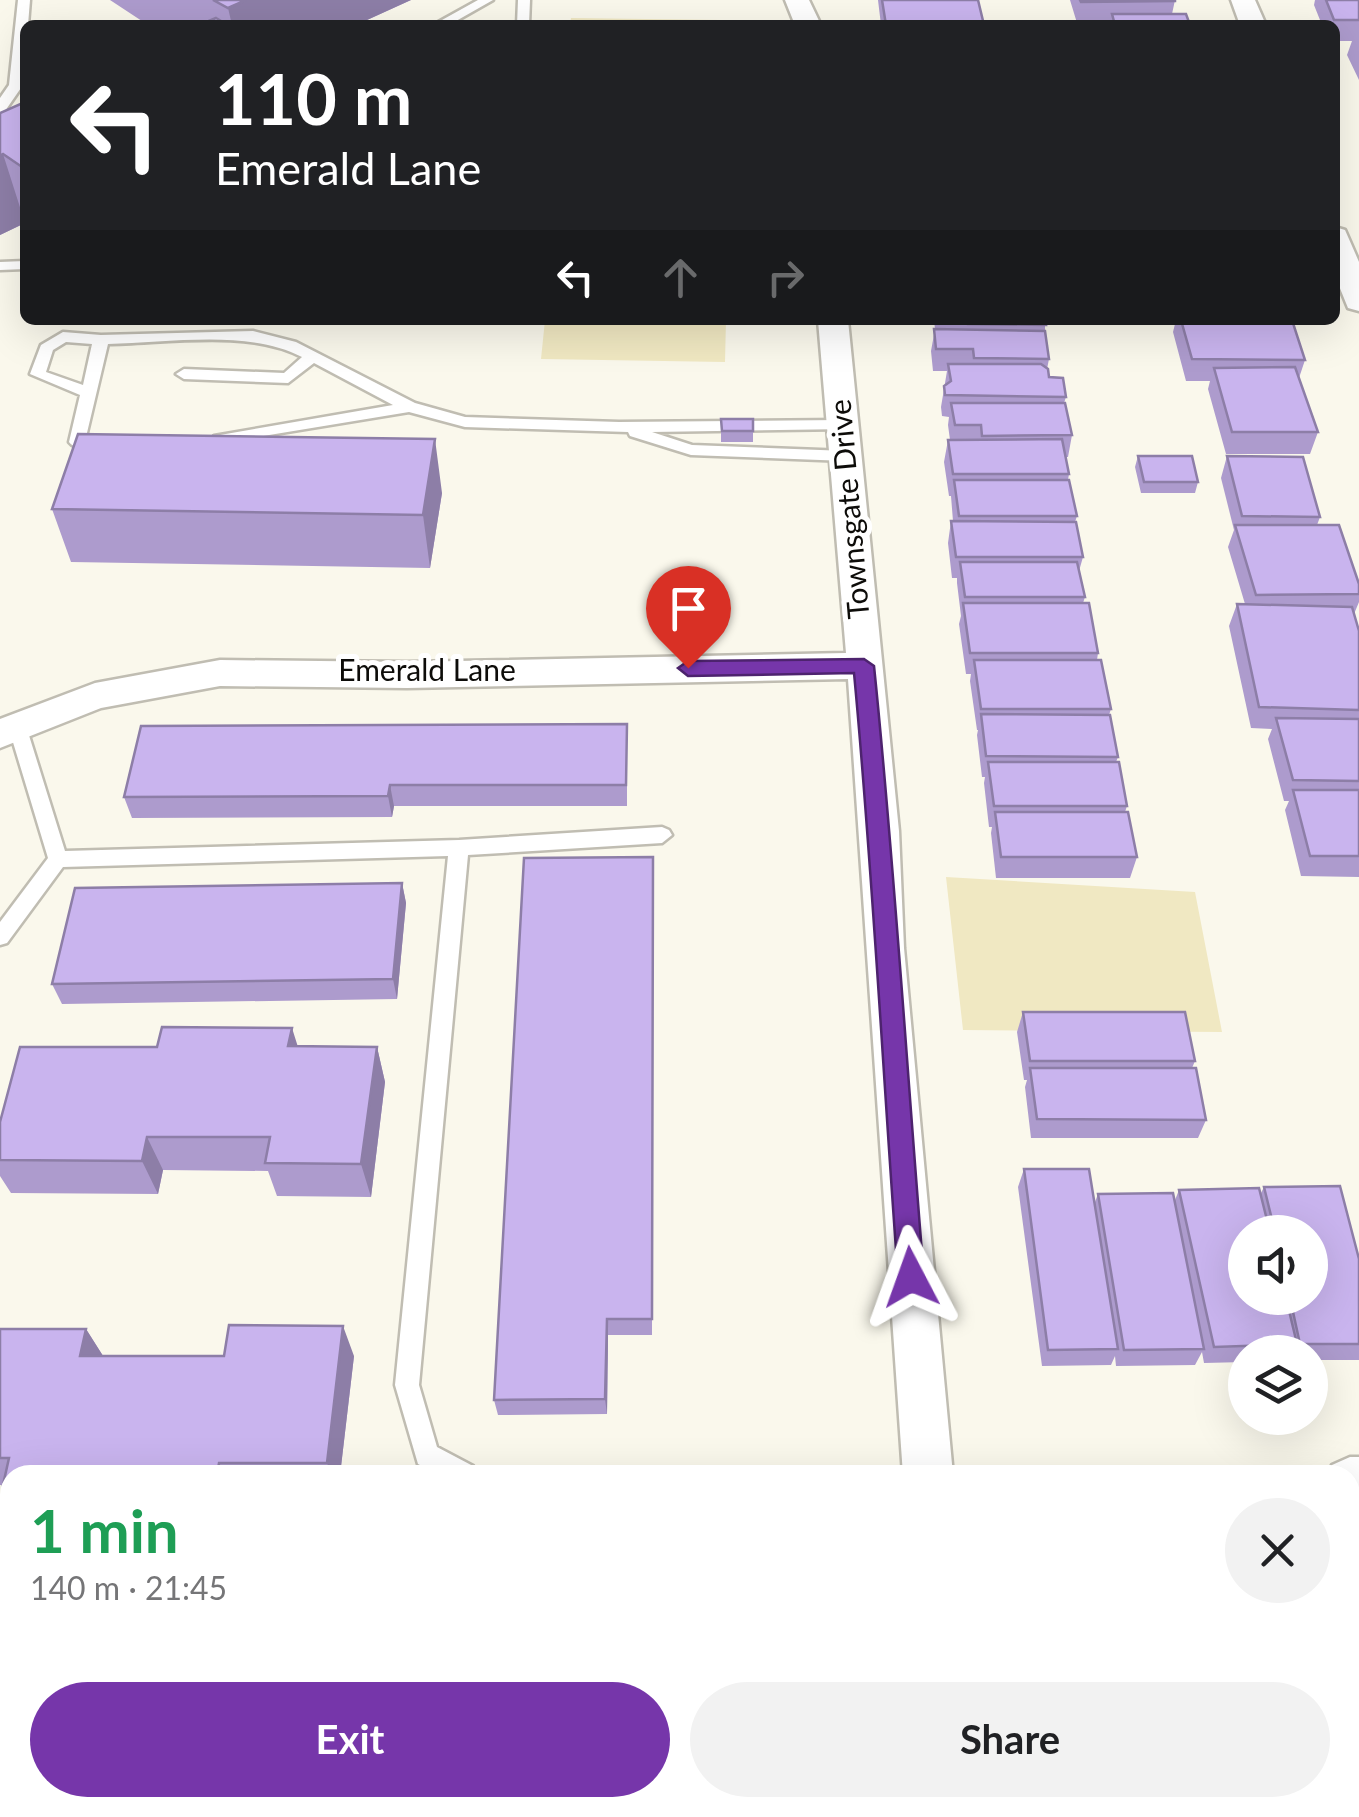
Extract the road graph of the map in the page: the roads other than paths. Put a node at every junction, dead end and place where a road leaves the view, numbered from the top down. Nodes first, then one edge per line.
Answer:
1 (487, 0) edge
2 (449, 20) edge
3 (20, 42) edge
4 (0, 108) edge
5 (1340, 250) edge
6 (1359, 302) edge
7 (833, 325) edge
8 (101, 340) junction
9 (313, 356) junction
10 (184, 374) dead end
11 (89, 393) junction
12 (409, 407) junction
13 (371, 414) junction
14 (620, 426) junction
15 (285, 430) junction
16 (370, 438) edge
17 (844, 441) junction
18 (114, 443) edge
19 (205, 448) edge
20 (286, 449) edge
21 (864, 666) junction
22 (9, 731) edge
23 (662, 835) dead end
24 (459, 848) junction
25 (58, 859) junction
26 (0, 937) edge
27 (446, 1465) edge
28 (927, 1465) edge

1 - 2 lane
3 - 4 lane
5 - 6 street
7 - 17 street, Townsgate Drive
8 - 9 lane
8 - 11 lane
8 - 11 lane
9 - 10 lane
9 - 12 lane
11 - 18 lane
12 - 13 lane
12 - 14 lane
13 - 15 lane
13 - 16 lane
14 - 17 lane
14 - 17 lane
15 - 19 lane
15 - 20 lane
17 - 21 street, Townsgate Drive
21 - 22 street, Emerald Lane
21 - 28 street, Townsgate Drive
22 - 25 lane
23 - 24 lane
24 - 25 lane
24 - 27 lane
25 - 26 lane

